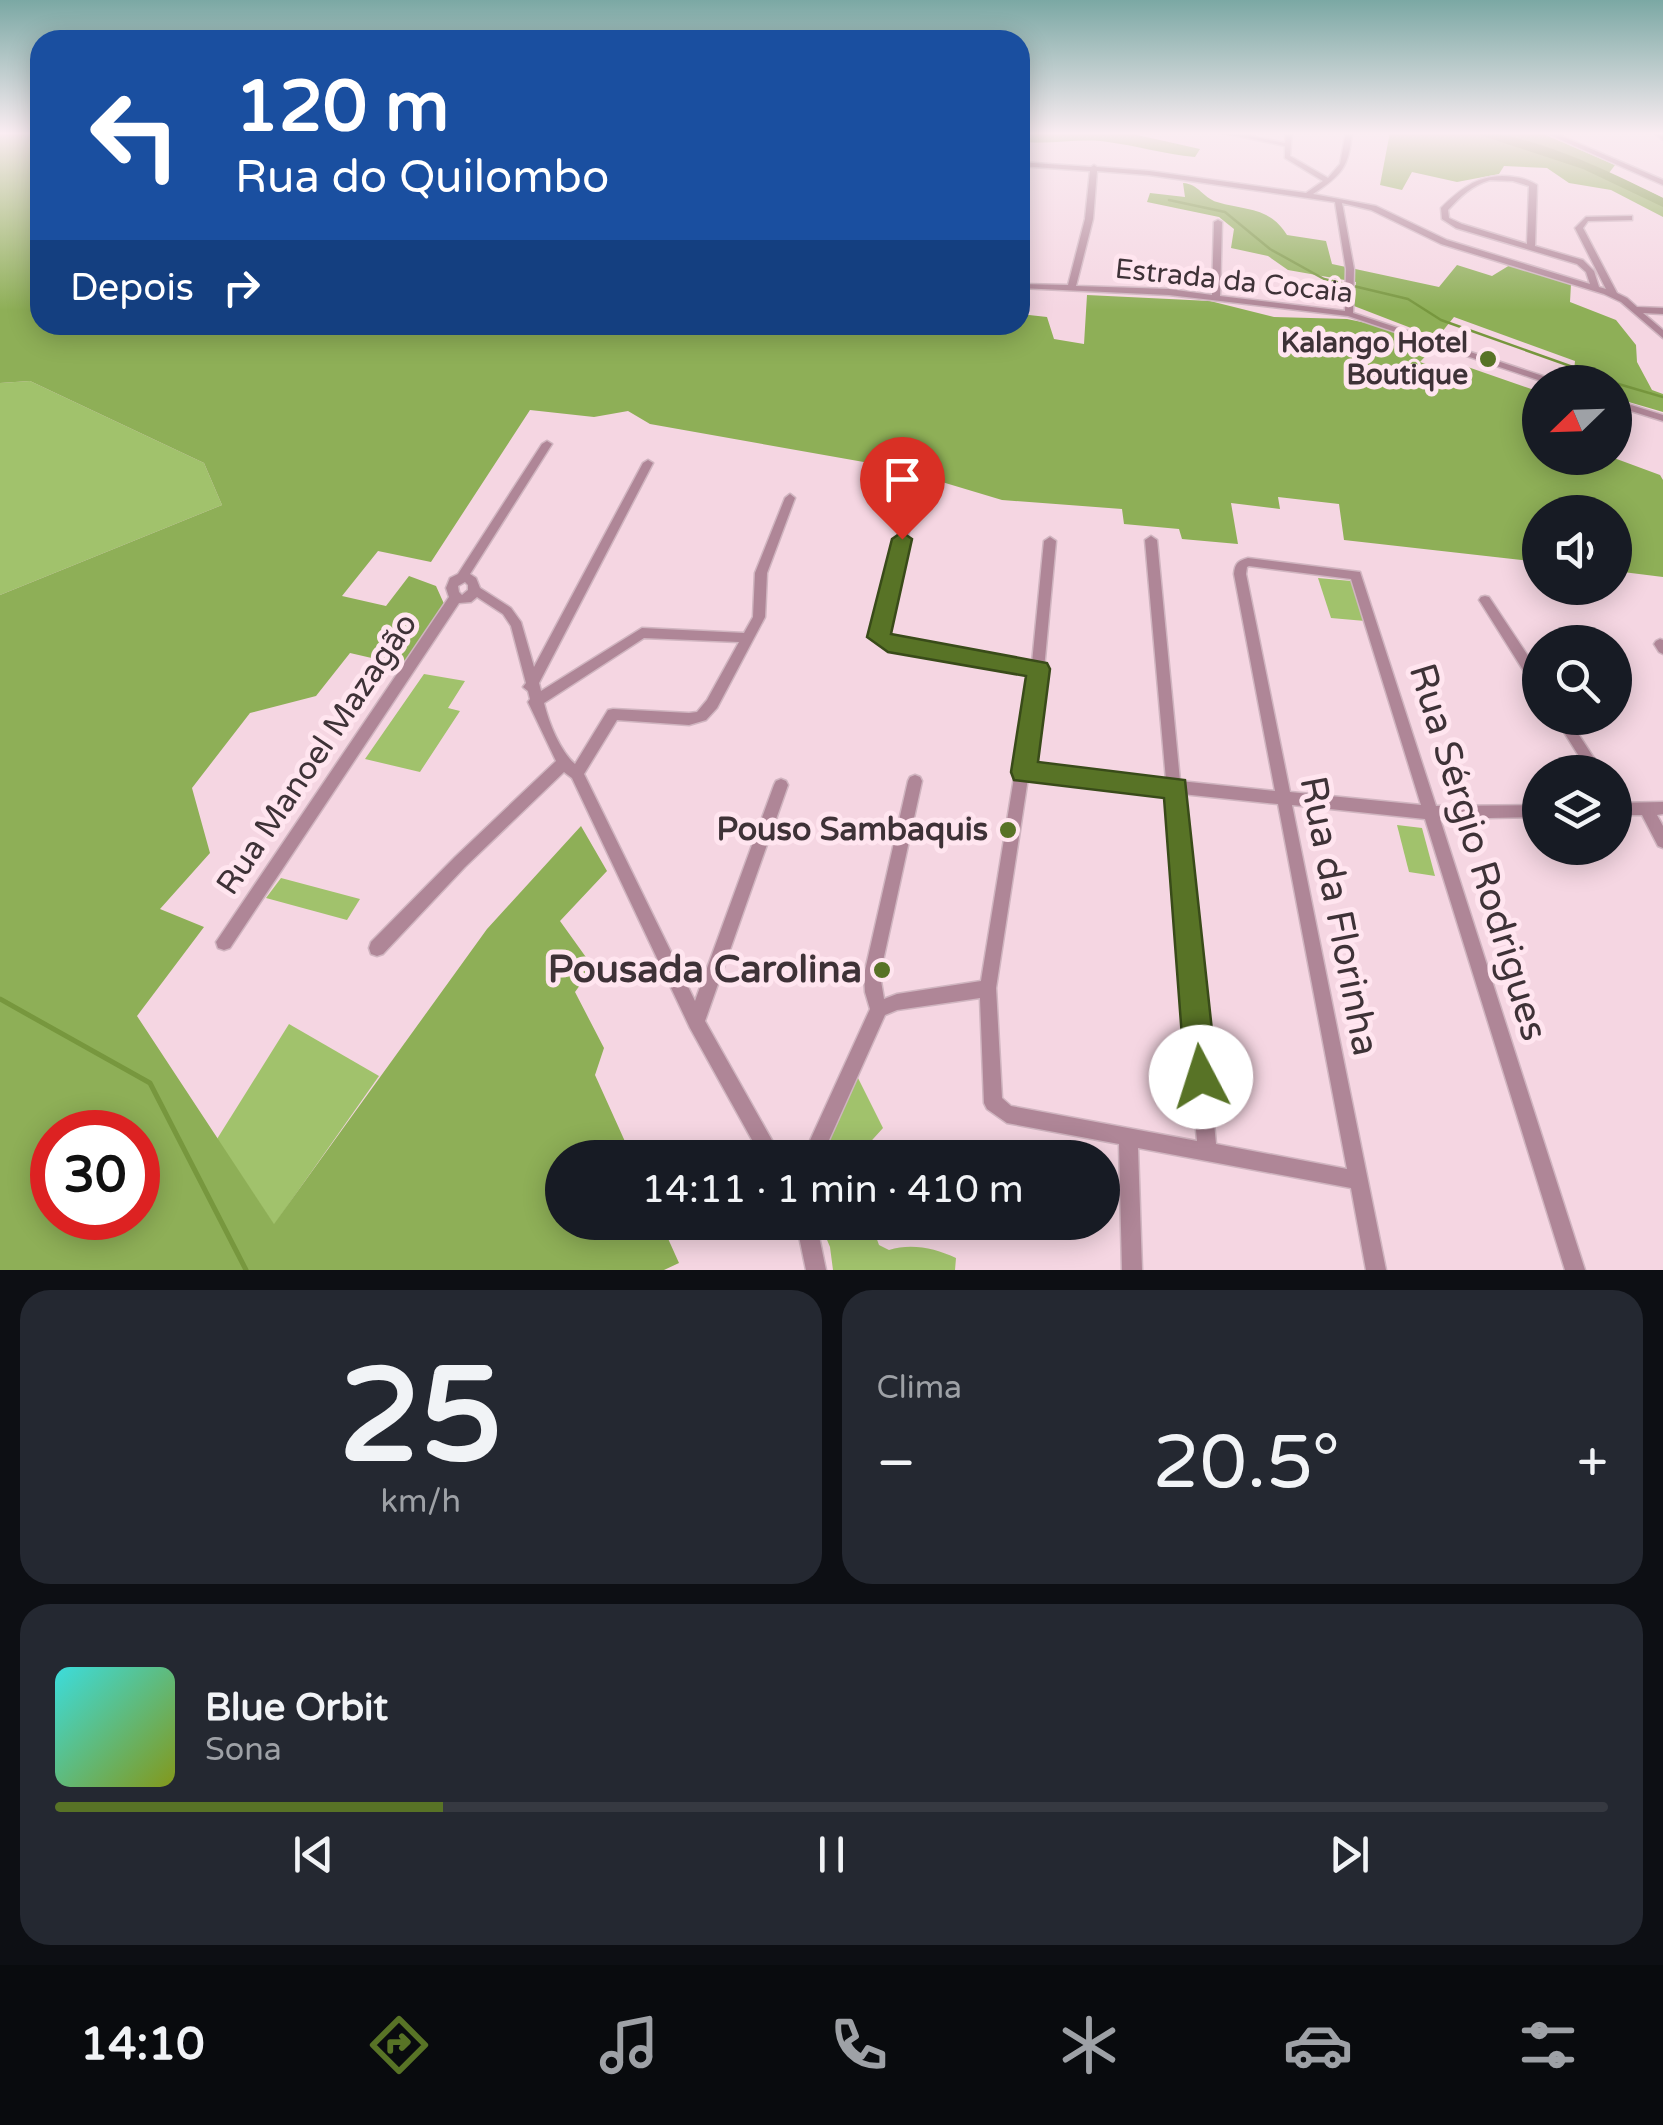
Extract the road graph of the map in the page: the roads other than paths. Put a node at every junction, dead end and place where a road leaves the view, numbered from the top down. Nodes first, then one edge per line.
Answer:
1 (1092, 191) edge
2 (1287, 191) edge
3 (1313, 191) edge
4 (1463, 191) edge
5 (1533, 191) edge
6 (1309, 194) junction
7 (1338, 200) junction
8 (1629, 218) dead end
9 (1218, 222) dead end
10 (1532, 247) junction
11 (1030, 286) edge
12 (1071, 288) junction
13 (1596, 288) junction
14 (1614, 294) junction
15 (1216, 297) junction
16 (1636, 310) junction
17 (1663, 311) edge
18 (1349, 314) junction
19 (1663, 334) edge
20 (1522, 372) edge
21 (1632, 408) edge
22 (1663, 418) edge
23 (547, 444) dead end
24 (648, 463) dead end
25 (790, 498) dead end
26 (910, 509) dead end
27 (1151, 540) dead end
28 (1050, 542) dead end
29 (1240, 574) joint
30 (460, 580) junction
31 (476, 590) junction
32 (456, 597) junction
33 (1486, 600) dead end
34 (749, 638) junction
35 (1522, 657) edge
36 (1038, 669) junction
37 (533, 694) junction
38 (570, 768) junction
39 (1024, 772) junction
40 (915, 781) dead end
41 (781, 786) dead end
42 (1176, 788) junction
43 (1283, 798) junction
44 (1654, 808) edge
45 (1522, 812) edge
46 (1434, 814) junction
47 (1663, 841) edge
48 (224, 942) dead end
49 (377, 948) dead end
50 (988, 988) junction
51 (879, 1009) junction
52 (696, 1022) junction
53 (1128, 1136) junction
54 (764, 1140) edge
55 (820, 1140) edge
56 (1207, 1150) junction
57 (1356, 1180) junction
58 (810, 1240) edge
59 (816, 1270) edge
60 (1132, 1270) edge
61 (1376, 1270) edge
62 (1575, 1270) edge

1 - 12 street
2 - 6 street
3 - 6 street
4 - 10 street
5 - 10 street
6 - 7 street
7 - 13 street
7 - 18 street
8 - 14 street
9 - 15 street
10 - 13 street
11 - 12 street, Estrada da Cocaia
12 - 15 street, Estrada da Cocaia
13 - 14 street
14 - 16 street
15 - 18 street, Estrada da Cocaia
16 - 17 street
16 - 19 street
18 - 20 street, Estrada da Cocaia
21 - 22 street
23 - 30 street
24 - 37 street
25 - 34 street
26 - 36 street
27 - 42 street
28 - 36 street
29 - 43 street, Rua da Florinha
29 - 46 street, Rua Sérgio Rodrigues
30 - 31 street
30 - 32 street
31 - 32 street
31 - 37 street
32 - 48 street, Rua Manoel Mazagão
33 - 35 street
34 - 37 street
34 - 38 street
36 - 39 street
37 - 38 street
38 - 49 street
38 - 52 street
39 - 42 street
39 - 50 street
40 - 51 street
41 - 52 street
42 - 43 street
42 - 56 street
43 - 46 street
43 - 57 street, Rua da Florinha
44 - 47 street
45 - 46 street
46 - 62 street, Rua Sérgio Rodrigues
50 - 51 street
50 - 53 street
51 - 55 street
52 - 54 street
53 - 56 street
53 - 60 street
56 - 57 street
57 - 61 street, Rua da Florinha
58 - 59 street

